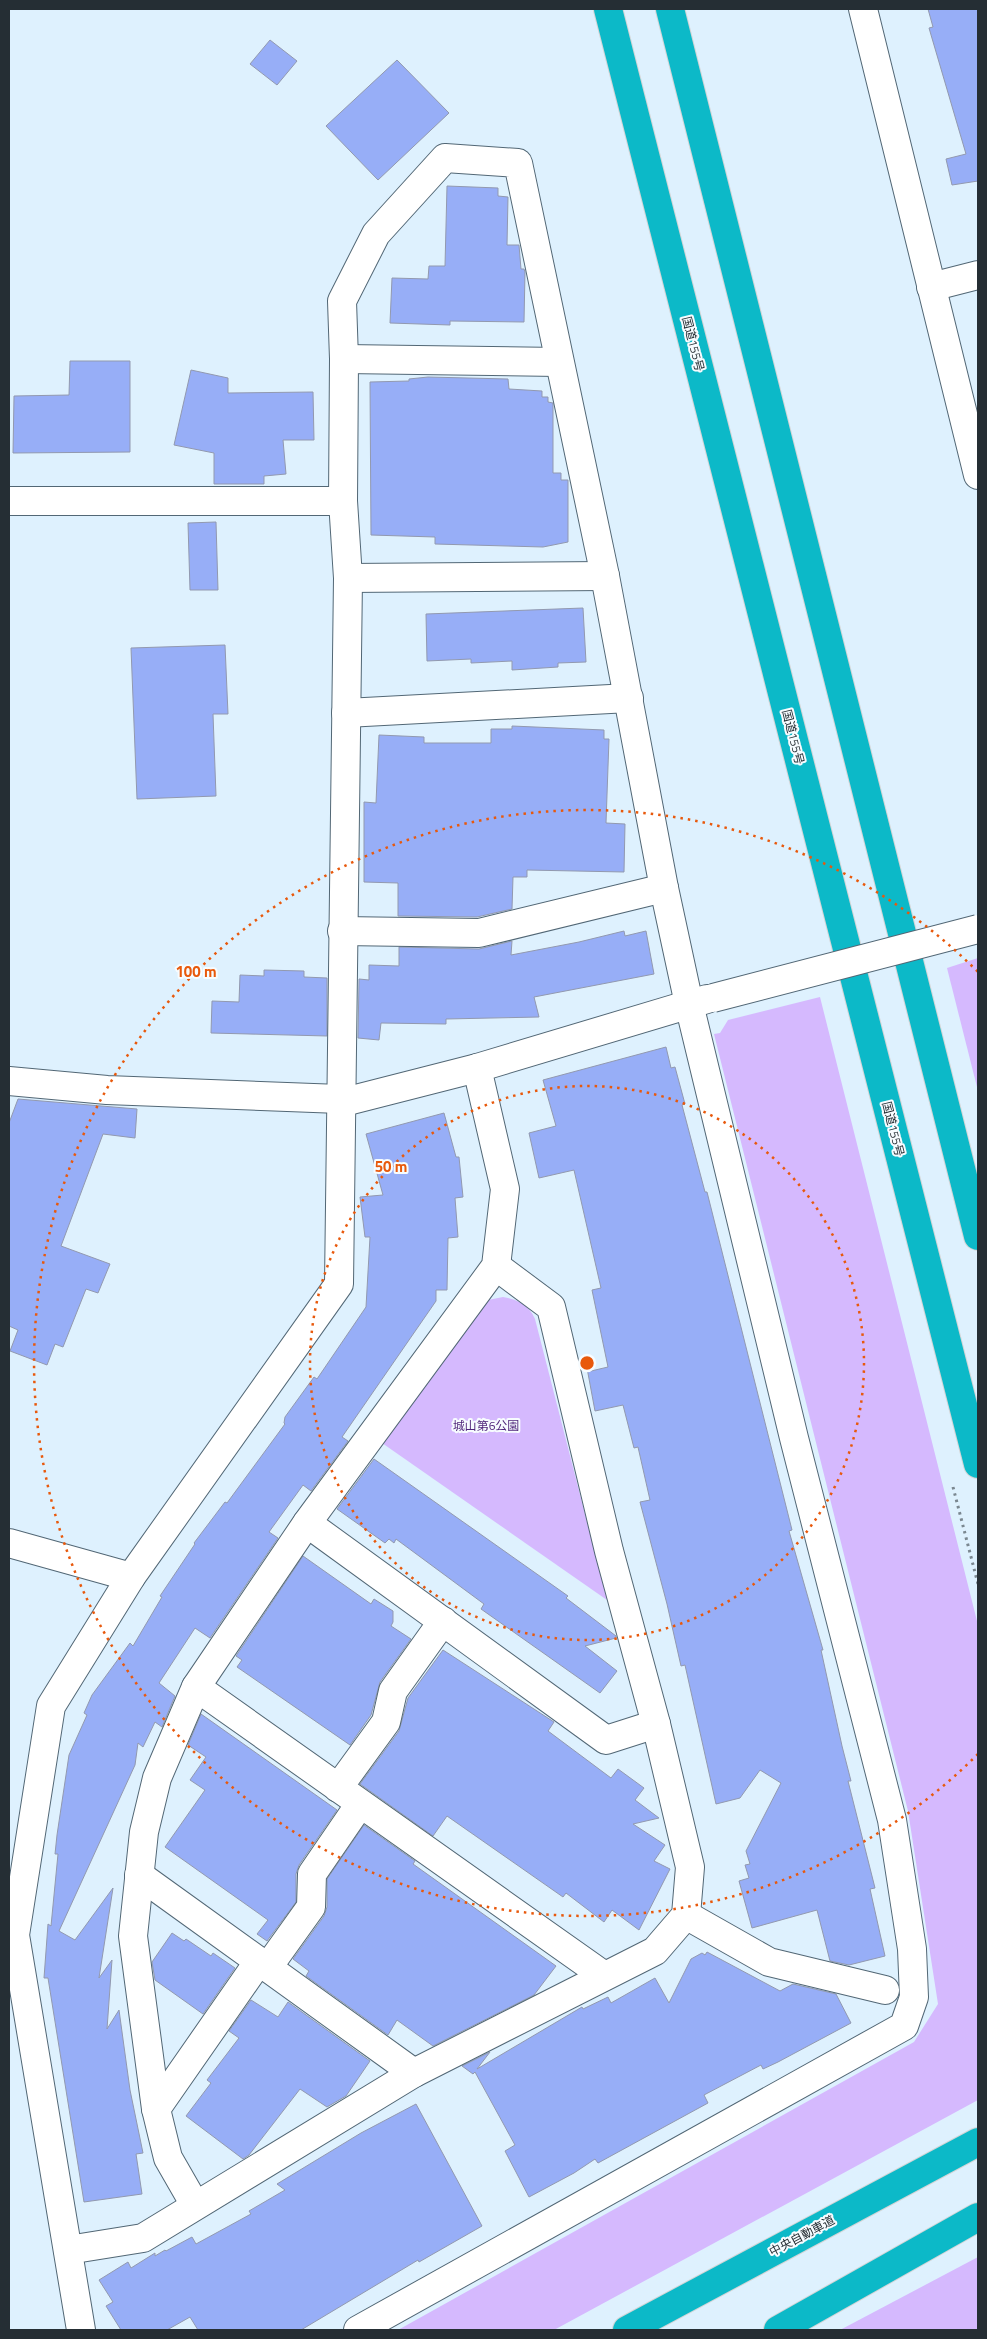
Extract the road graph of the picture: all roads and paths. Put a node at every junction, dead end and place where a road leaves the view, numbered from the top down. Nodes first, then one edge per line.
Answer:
1 (608, 9) edge
2 (670, 9) edge
3 (863, 9) edge
4 (978, 275) edge
5 (932, 286) junction
6 (344, 358) junction
7 (559, 362) junction
8 (978, 475) edge
9 (9, 501) edge
10 (343, 501) junction
11 (605, 576) junction
12 (348, 578) junction
13 (628, 698) junction
14 (346, 713) junction
15 (664, 888) junction
16 (978, 929) edge
17 (342, 930) junction
18 (701, 1001) junction
19 (477, 1068) junction
20 (9, 1081) edge
21 (340, 1101) junction
22 (978, 1236) edge
23 (496, 1266) junction
24 (978, 1464) edge
25 (307, 1524) junction
26 (9, 1543) edge
27 (131, 1577) junction
28 (443, 1621) junction
29 (196, 1687) junction
30 (656, 1724) junction
31 (338, 1788) junction
32 (360, 1804) junction
33 (139, 1875) junction
34 (686, 1915) junction
35 (12, 1934) edge
36 (263, 1964) junction
37 (603, 1975) junction
38 (884, 1990) dead end
39 (414, 2073) junction
40 (156, 2109) junction
41 (978, 2142) edge
42 (194, 2205) junction
43 (978, 2217) edge
44 (68, 2250) junction
45 (81, 2330) edge
46 (358, 2330) edge
47 (627, 2330) edge
48 (778, 2330) edge

1 - 24 highway, 国道155号
2 - 22 highway
3 - 5 street
4 - 5 street
5 - 8 street
6 - 7 street
6 - 7 street
6 - 10 street
7 - 11 street
9 - 10 street
10 - 12 street
11 - 12 street
11 - 13 street
12 - 14 street
13 - 14 street
13 - 15 street
14 - 17 street
15 - 17 street
15 - 18 street
16 - 18 street, bridge
17 - 21 street
18 - 19 street
18 - 46 street
19 - 21 street
19 - 23 street
20 - 21 street
21 - 27 street
23 - 25 street
23 - 30 street
25 - 28 street
25 - 29 street
26 - 27 street
27 - 35 street
28 - 30 street
28 - 31 street
29 - 31 street
29 - 33 street
30 - 34 street
31 - 32 street
32 - 36 street
32 - 37 street
33 - 36 street
33 - 40 street
34 - 37 street
34 - 38 street
35 - 44 street
36 - 39 street
36 - 40 street
37 - 39 street
39 - 42 street
40 - 42 street
41 - 47 highway, 中央自動車道
42 - 44 street
43 - 48 highway
44 - 45 street

